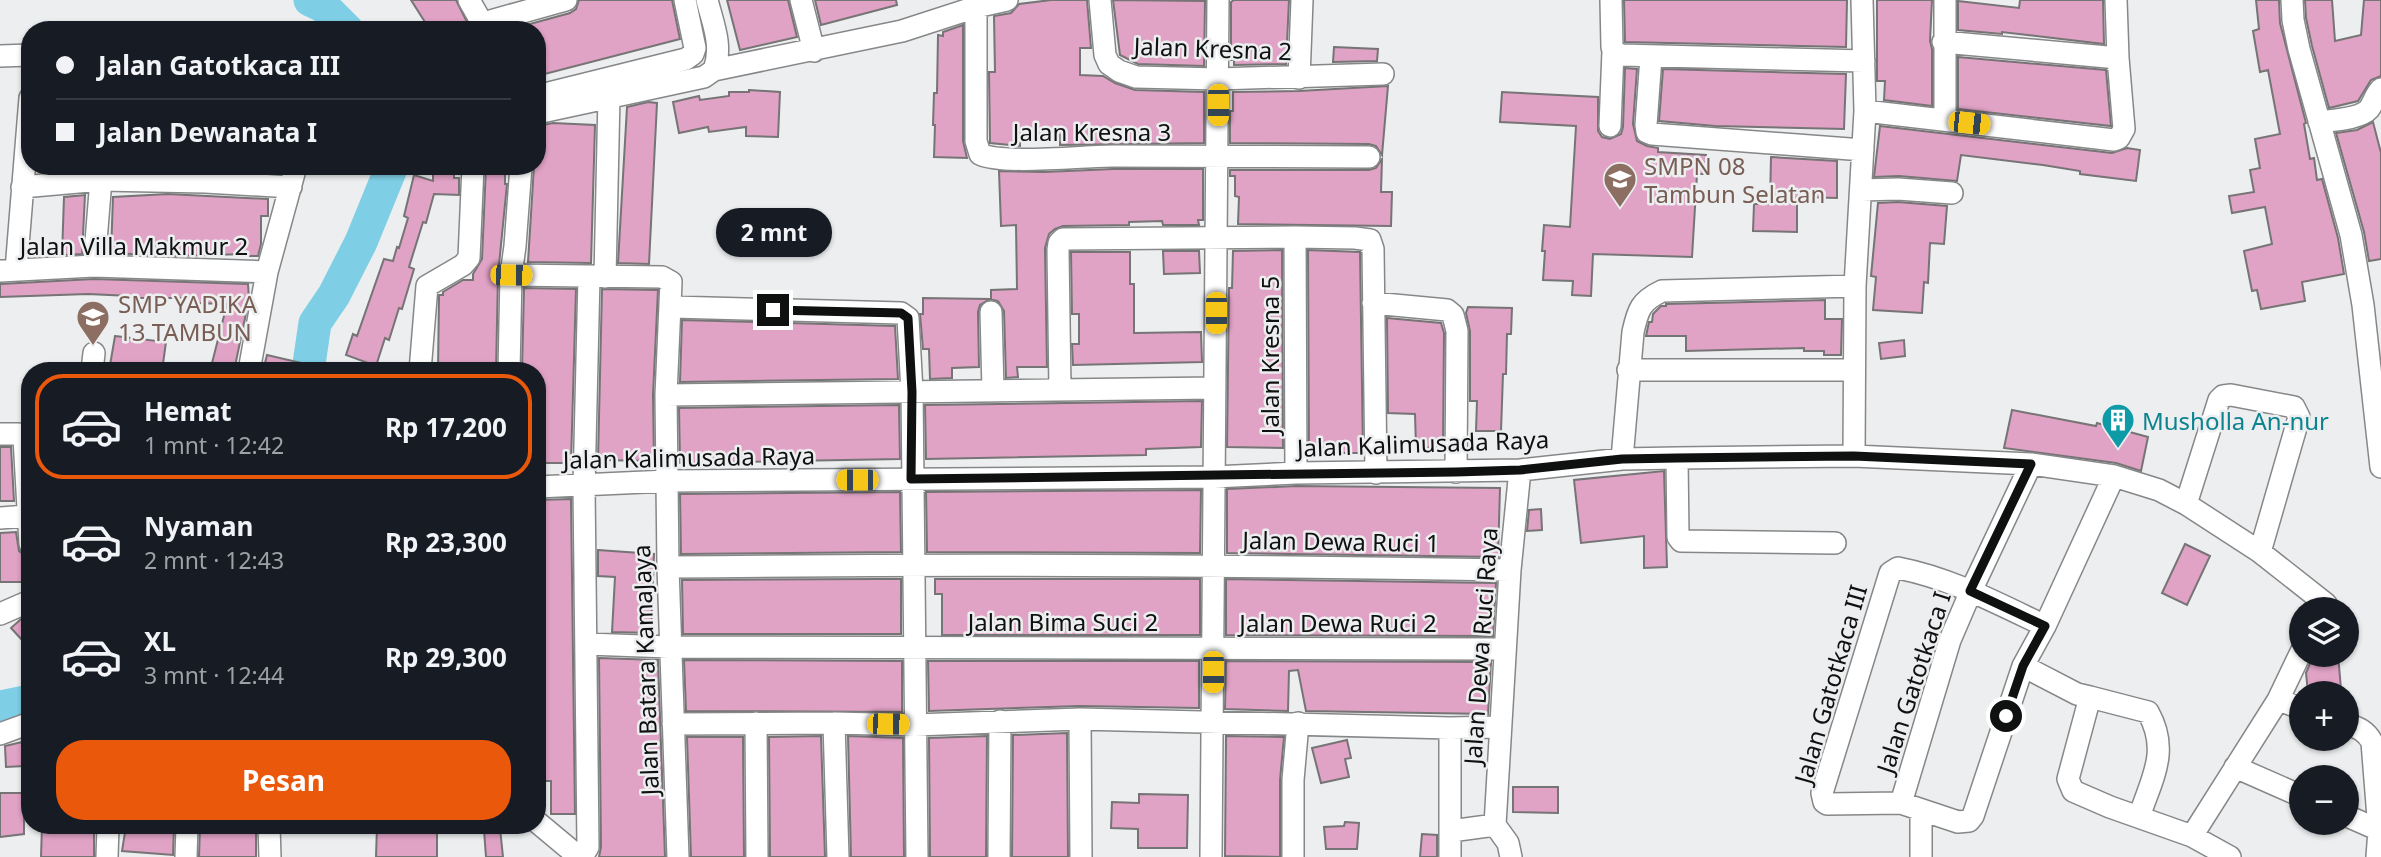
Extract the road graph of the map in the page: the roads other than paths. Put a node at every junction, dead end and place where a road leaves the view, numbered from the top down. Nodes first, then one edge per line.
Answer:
1 (469, 0) edge
2 (566, 0) edge
3 (685, 0) edge
4 (707, 0) edge
5 (801, 0) edge
6 (1007, 0) edge
7 (1100, 0) edge
8 (1218, 0) edge
9 (1302, 0) edge
10 (1611, 0) edge
11 (1863, 0) edge
12 (1945, 0) edge
13 (2116, 0) edge
14 (2292, 0) edge
15 (976, 7) junction
16 (481, 21) edge
17 (500, 21) edge
18 (1943, 41) junction
19 (814, 51) junction
20 (1614, 51) junction
21 (21, 55) edge
22 (0, 56) edge
23 (1651, 57) junction
24 (2118, 58) junction
25 (1864, 61) junction
26 (714, 70) junction
27 (1383, 74) dead end
28 (1299, 78) junction
29 (1218, 79) junction
30 (2381, 89) edge
31 (546, 94) edge
32 (609, 96) junction
33 (546, 111) edge
34 (1865, 111) junction
35 (1945, 120) junction
36 (2319, 122) junction
37 (1610, 126) dead end
38 (1863, 150) junction
39 (1369, 157) dead end
40 (1218, 158) junction
41 (23, 175) edge
42 (91, 175) edge
43 (102, 175) edge
44 (125, 175) edge
45 (473, 175) edge
46 (520, 175) edge
47 (293, 177) edge
48 (22, 187) junction
49 (1861, 190) junction
50 (1952, 193) dead end
51 (1295, 237) junction
52 (1216, 238) junction
53 (94, 266) junction
54 (8, 270) edge
55 (267, 272) junction
56 (511, 275) junction
57 (597, 277) junction
58 (1855, 286) junction
59 (1373, 303) junction
60 (671, 307) junction
61 (992, 312) dead end
62 (251, 362) edge
63 (421, 362) edge
64 (509, 362) edge
65 (1628, 370) junction
66 (1854, 370) junction
67 (1215, 387) junction
68 (1060, 390) junction
69 (993, 391) junction
70 (912, 392) junction
71 (667, 395) junction
72 (0, 434) edge
73 (21, 436) edge
74 (1854, 456) junction
75 (1677, 458) junction
76 (1622, 459) junction
77 (2031, 464) junction
78 (2381, 467) edge
79 (1520, 470) junction
80 (1456, 472) junction
81 (1296, 473) junction
82 (1376, 473) junction
83 (1214, 477) junction
84 (911, 479) junction
85 (667, 481) junction
86 (2113, 481) junction
87 (584, 486) junction
88 (546, 487) edge
89 (2186, 504) junction
90 (21, 516) edge
91 (0, 518) edge
92 (1835, 544) dead end
93 (2260, 552) junction
94 (912, 564) junction
95 (1214, 565) junction
96 (668, 566) junction
97 (1510, 570) junction
98 (1970, 591) junction
99 (2313, 597) edge
100 (21, 604) edge
101 (3, 611) edge
102 (2045, 626) junction
103 (587, 644) junction
104 (669, 647) junction
105 (914, 647) junction
106 (1213, 647) junction
107 (1504, 649) junction
108 (2023, 666) junction
109 (2294, 667) edge
110 (2090, 697) junction
111 (2278, 700) junction
112 (2289, 704) edge
113 (1080, 719) junction
114 (1000, 722) junction
115 (756, 723) junction
116 (834, 723) junction
117 (1213, 723) junction
118 (1298, 723) junction
119 (673, 724) junction
120 (915, 725) junction
121 (21, 726) edge
122 (1500, 727) junction
123 (1450, 728) junction
124 (2359, 728) edge
125 (0, 734) edge
126 (2235, 767) junction
127 (2289, 791) edge
128 (1911, 807) junction
129 (2139, 817) junction
130 (2359, 821) edge
131 (1495, 825) junction
132 (546, 828) edge
133 (2379, 830) junction
134 (1451, 831) junction
135 (108, 834) edge
136 (187, 834) edge
137 (269, 834) edge
138 (2192, 836) junction
139 (2226, 856) edge
140 (107, 857) edge
141 (186, 857) edge
142 (270, 857) edge
143 (581, 857) edge
144 (678, 857) edge
145 (757, 857) edge
146 (838, 857) edge
147 (917, 857) edge
148 (999, 857) edge
149 (1081, 857) edge
150 (1211, 857) edge
151 (1293, 857) edge
152 (1450, 857) edge
153 (1511, 857) edge
154 (1921, 857) edge
155 (2377, 857) edge

1 - 16 street
2 - 17 street
3 - 31 street
4 - 26 street
5 - 19 street
6 - 15 street
7 - 29 street, Jalan Kresna 2
8 - 29 street
9 - 28 street
10 - 20 street
11 - 25 street
12 - 18 street
13 - 24 street
14 - 36 street
15 - 19 street
15 - 40 street, Jalan Kresna 3
18 - 24 street
18 - 35 street
19 - 26 street
20 - 23 street
20 - 37 street
21 - 22 street
23 - 25 street
23 - 38 street
24 - 35 street
25 - 34 street
26 - 32 street
27 - 28 street, Jalan Kresna 2
28 - 29 street, Jalan Kresna 2
29 - 40 street
30 - 36 street
32 - 33 street
32 - 57 street
34 - 35 street
34 - 38 street
36 - 78 street
38 - 49 street
39 - 40 street
40 - 52 street
41 - 48 street
42 - 48 street
43 - 53 street
44 - 47 street
45 - 63 street
46 - 56 street
47 - 55 street
48 - 54 street
49 - 50 street
49 - 58 street
51 - 52 street
51 - 59 street
51 - 81 street, Jalan Kresna 5
52 - 67 street
52 - 68 street
53 - 54 street, Jalan Villa Makmur 2
53 - 55 street, Jalan Villa Makmur 2
55 - 62 street
56 - 57 street
56 - 64 street
57 - 60 street, Jalan Batara KamaJaya
57 - 87 street
58 - 65 street
58 - 66 street
59 - 80 street
59 - 82 street
60 - 70 street
60 - 71 street, Jalan Batara KamaJaya
61 - 69 street
65 - 66 street
65 - 76 street
66 - 74 street
67 - 68 street
67 - 83 street
68 - 69 street
69 - 70 street
70 - 71 street
70 - 84 street
71 - 85 street, Jalan Batara KamaJaya
72 - 73 street
74 - 75 street, Jalan Kalimusada Raya
74 - 77 street, Jalan Kalimusada Raya
75 - 76 street, Jalan Kalimusada Raya
75 - 92 street
76 - 79 street, Jalan Kalimusada Raya
77 - 86 street, Jalan Kalimusada Raya
77 - 98 street, Jalan Gatotkaca I
79 - 80 street, Jalan Kalimusada Raya
79 - 97 street, Jalan Dewa Ruci Raya
80 - 82 street, Jalan Kalimusada Raya
81 - 82 street, Jalan Kalimusada Raya
81 - 83 street, Jalan Kalimusada Raya
83 - 84 street, Jalan Kalimusada Raya
83 - 95 street
84 - 85 street, Jalan Kalimusada Raya
84 - 94 street
85 - 87 street, Jalan Kalimusada Raya
85 - 96 street, Jalan Batara KamaJaya
86 - 89 street, Jalan Kalimusada Raya
86 - 102 street, Jalan Gatotkaca III
87 - 88 street, Jalan Kalimusada Raya
87 - 103 street
89 - 93 street, Jalan Kalimusada Raya
89 - 93 street
90 - 91 street
93 - 99 street, Jalan Kalimusada Raya
94 - 95 street, Jalan Dewa Ruci 1
94 - 96 street, Jalan Dewa Ruci 1
94 - 105 street
95 - 97 street, Jalan Dewa Ruci 1
95 - 106 street
96 - 104 street, Jalan Batara KamaJaya
97 - 107 street, Jalan Dewa Ruci Raya
98 - 102 street
98 - 128 street, Jalan Gatotkaca I
98 - 128 street, Jalan Gatotkaca III
100 - 101 street
102 - 108 street, Jalan Gatotkaca III
103 - 104 street, Jalan Bima Suci 2
103 - 143 street
104 - 105 street, Jalan Bima Suci 2
104 - 119 street, Jalan Batara KamaJaya
105 - 106 street, Jalan Bima Suci 2
105 - 120 street
106 - 107 street, Jalan Dewa Ruci 2
106 - 117 street
107 - 122 street, Jalan Dewa Ruci Raya
108 - 110 street
108 - 128 street, Jalan Gatotkaca III
109 - 111 street
110 - 129 street
110 - 129 street
111 - 112 street
111 - 126 street
113 - 114 street
113 - 117 street
113 - 149 street
114 - 120 street
114 - 148 street
115 - 116 street
115 - 119 street
115 - 145 street
116 - 120 street
116 - 146 street
117 - 118 street
117 - 150 street
118 - 123 street
118 - 151 street
119 - 144 street, Jalan Batara KamaJaya
120 - 147 street
121 - 125 street
122 - 123 street
122 - 131 street, Jalan Dewa Ruci Raya
123 - 134 street
124 - 133 street
126 - 127 street
126 - 138 street
128 - 154 street, Jalan Gatotkaca I
129 - 138 street
130 - 133 street
131 - 134 street
131 - 153 street
132 - 143 street
133 - 155 street
134 - 152 street
135 - 140 street
136 - 141 street
137 - 142 street
138 - 139 street

